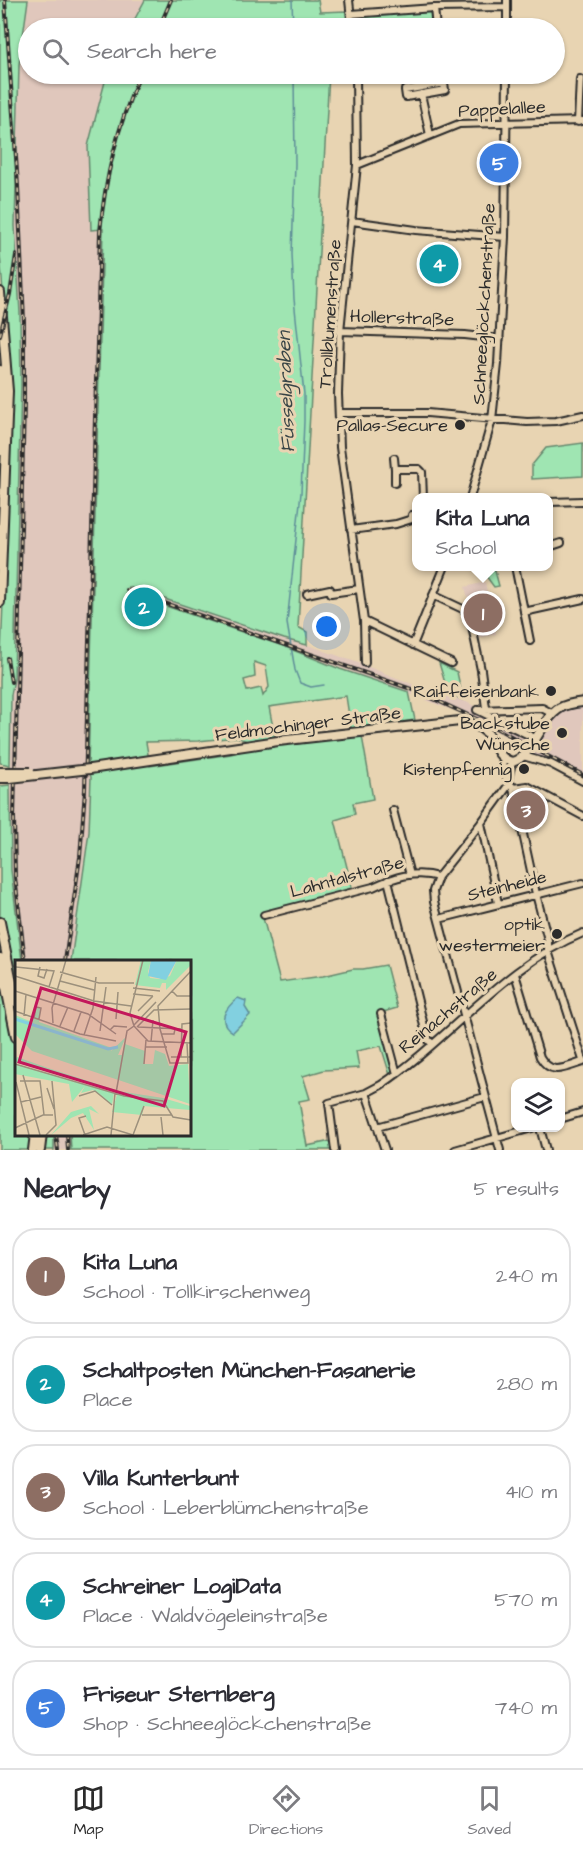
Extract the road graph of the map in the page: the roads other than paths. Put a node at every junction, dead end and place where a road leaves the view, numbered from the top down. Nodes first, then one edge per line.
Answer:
1 (350, 0) edge
2 (507, 4) edge
3 (434, 8) junction
4 (351, 14) junction
5 (351, 18) edge
6 (435, 18) edge
7 (580, 79) dead end
8 (356, 84) edge
9 (438, 84) edge
10 (444, 84) edge
11 (507, 84) edge
12 (421, 94) junction
13 (507, 122) junction
14 (580, 122) edge
15 (430, 135) junction
16 (357, 165) junction
17 (352, 221) junction
18 (505, 237) junction
19 (0, 292) edge
20 (340, 331) junction
21 (500, 339) junction
22 (0, 370) edge
23 (339, 413) junction
24 (583, 415) edge
25 (492, 420) junction
26 (0, 451) edge
27 (394, 458) dead end
28 (395, 469) junction
29 (395, 483) dead end
30 (423, 493) edge
31 (471, 493) edge
32 (583, 501) edge
33 (553, 502) edge
34 (412, 515) edge
35 (351, 530) junction
36 (561, 543) dead end
37 (553, 546) edge
38 (443, 571) edge
39 (516, 571) edge
40 (359, 589) junction
41 (307, 594) dead end
42 (433, 595) junction
43 (583, 599) edge
44 (0, 602) edge
45 (524, 612) junction
46 (364, 621) junction
47 (530, 642) dead end
48 (413, 645) junction
49 (365, 663) dead end
50 (451, 663) dead end
51 (583, 702) edge
52 (486, 708) junction
53 (553, 714) junction
54 (535, 738) junction
55 (523, 756) junction
56 (508, 761) junction
57 (0, 772) edge
58 (10, 775) junction
59 (0, 778) edge
60 (583, 781) edge
61 (510, 783) junction
62 (393, 810) dead end
63 (583, 816) edge
64 (481, 823) junction
65 (410, 875) junction
66 (438, 877) junction
67 (388, 880) junction
68 (583, 883) edge
69 (536, 894) junction
70 (498, 903) junction
71 (264, 915) dead end
72 (439, 919) junction
73 (0, 922) edge
74 (583, 933) edge
75 (548, 951) junction
76 (0, 958) edge
77 (515, 974) junction
78 (15, 997) edge
79 (381, 1014) dead end
80 (465, 1014) junction
81 (15, 1032) edge
82 (432, 1044) junction
83 (583, 1061) edge
84 (397, 1074) junction
85 (366, 1093) junction
86 (485, 1097) junction
87 (583, 1112) edge
88 (565, 1118) edge
89 (377, 1127) junction
90 (518, 1132) edge
91 (541, 1132) edge
92 (35, 1135) edge
93 (42, 1135) edge
94 (496, 1138) junction
95 (33, 1150) edge
96 (40, 1150) edge
97 (335, 1150) edge
98 (385, 1150) edge
99 (454, 1150) edge
100 (500, 1150) edge
101 (546, 1150) edge

1 - 4 street
2 - 3 street
3 - 4 street
3 - 6 street
4 - 5 street
7 - 14 street
8 - 16 street, Trollblumenstraße
9 - 12 street
10 - 12 street
11 - 13 street, Schneeglöckchenstraße
12 - 15 street
13 - 14 street, Pappelallee
13 - 15 street, Pappelallee
13 - 18 street, Schneeglöckchenstraße
15 - 16 street, Pappelallee
16 - 17 street, Trollblumenstraße
17 - 18 street
17 - 20 street, Trollblumenstraße
18 - 21 street, Schneeglöckchenstraße
19 - 44 main road
20 - 21 street, Hollerstraße
20 - 23 street, Trollblumenstraße
21 - 25 street, Schneeglöckchenstraße
22 - 26 main road
23 - 25 street
23 - 35 street, Trollblumenstraße
24 - 25 street
25 - 31 street, Schneeglöckchenstraße
27 - 28 street
28 - 29 street
28 - 30 street
32 - 33 street
34 - 35 street
35 - 40 street, Trollblumenstraße
36 - 37 street
38 - 42 street
39 - 45 street
40 - 41 street
40 - 46 street, Trollblumenstraße
42 - 48 street
42 - 52 street
43 - 45 street
45 - 47 street
46 - 48 street
46 - 49 street, Trollblumenstraße
48 - 50 street
51 - 53 main road
52 - 53 street
52 - 54 street
53 - 54 main road
54 - 55 main road
55 - 56 main road
55 - 60 street
56 - 58 main road, Feldmochinger Straße, bridge
56 - 61 street
57 - 58 main road, Feldmochinger Straße
58 - 59 main road, Feldmochinger Straße
61 - 63 street
61 - 64 street
61 - 69 street
62 - 65 street
64 - 66 street
64 - 70 street
65 - 66 street, Lahntalstraße
65 - 67 street, Lahntalstraße
66 - 72 street
67 - 71 street, Lahntalstraße
67 - 82 street
68 - 69 street, Steinheide
69 - 70 street, Steinheide
69 - 75 street
70 - 72 street, Steinheide
72 - 80 street
73 - 78 main road
74 - 75 street, Reinachstraße
75 - 77 street, Reinachstraße
75 - 83 street
76 - 81 main road
77 - 80 street, Reinachstraße
77 - 83 street
79 - 84 street
80 - 82 street, Reinachstraße
80 - 86 street
82 - 84 street, Reinachstraße
84 - 85 street, Reinachstraße
85 - 89 street
85 - 97 street, Reinachstraße
86 - 89 street
86 - 94 street
87 - 88 street
89 - 98 street
90 - 94 street
91 - 101 street
92 - 95 main road
93 - 96 main road
94 - 99 street
94 - 100 street

